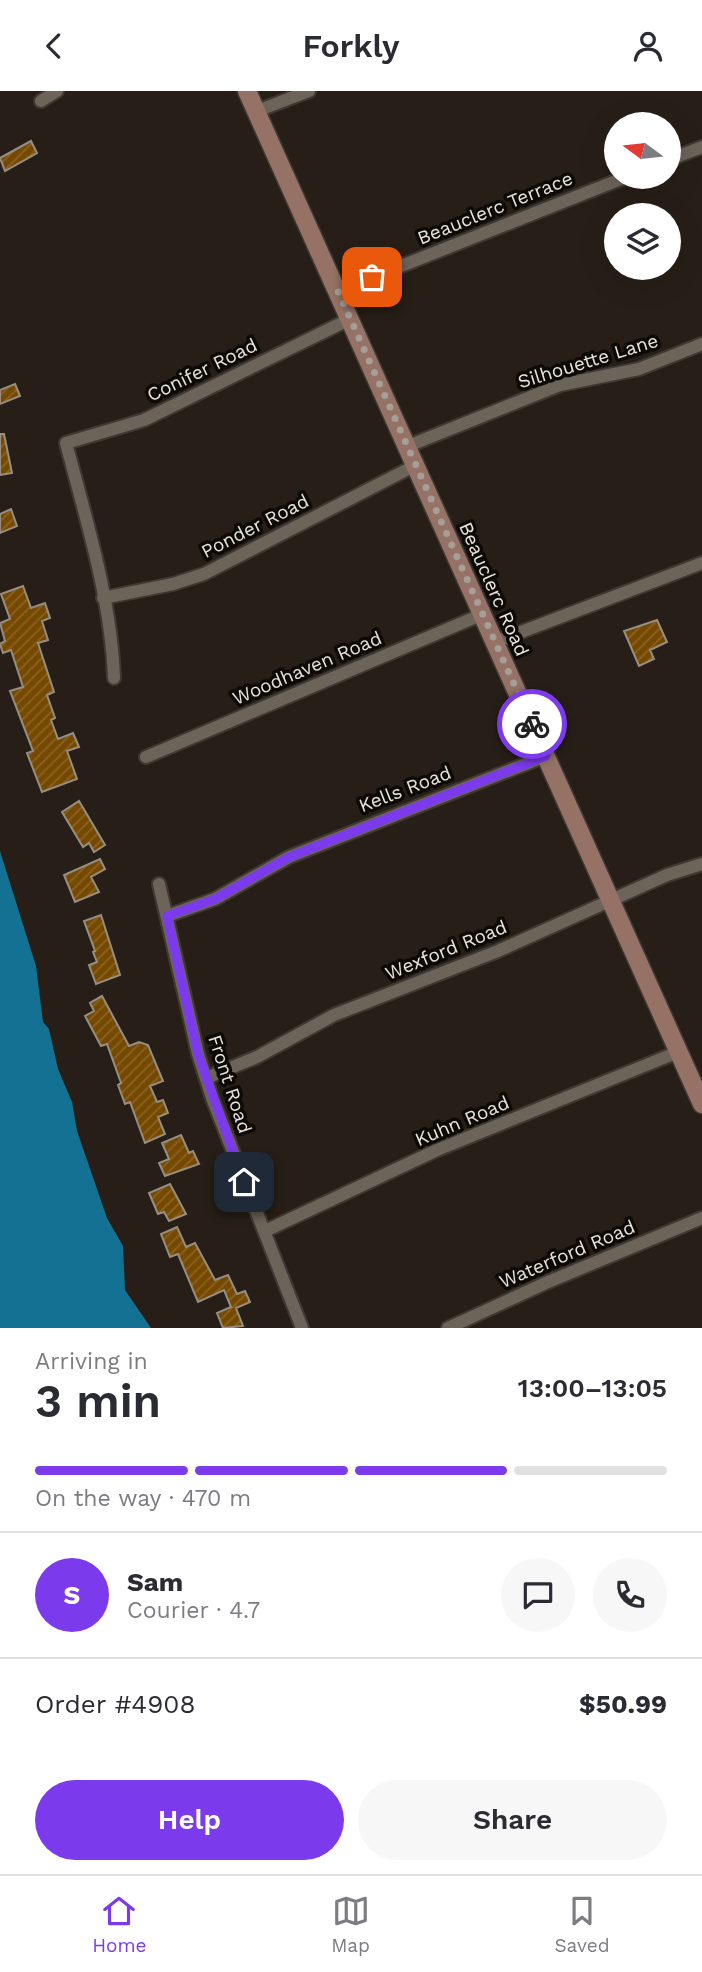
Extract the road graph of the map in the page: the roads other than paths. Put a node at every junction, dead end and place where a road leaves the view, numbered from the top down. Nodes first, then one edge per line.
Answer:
1 (57, 91) edge
2 (247, 91) edge
3 (309, 91) edge
4 (41, 100) dead end
5 (257, 111) junction
6 (702, 147) edge
7 (681, 155) edge
8 (604, 186) edge
9 (338, 291) junction
10 (350, 319) junction
11 (702, 344) edge
12 (408, 446) junction
13 (416, 465) junction
14 (702, 563) edge
15 (103, 598) junction
16 (482, 614) junction
17 (495, 642) junction
18 (114, 678) dead end
19 (546, 756) junction
20 (146, 757) dead end
21 (702, 864) edge
22 (159, 884) dead end
23 (611, 901) junction
24 (167, 916) junction
25 (678, 1052) junction
26 (206, 1078) junction
27 (700, 1096) edge
28 (702, 1218) edge
29 (265, 1231) junction
30 (302, 1328) edge
31 (448, 1328) edge

1 - 4 street
2 - 5 street, Beauclerc Road
3 - 5 street
5 - 9 street, Beauclerc Road
6 - 7 street
8 - 9 street, Beauclerc Terrace
9 - 10 street, Beauclerc Road
10 - 12 street, Beauclerc Road
10 - 15 street, Conifer Road
11 - 12 street, Silhouette Lane
12 - 13 street, Beauclerc Road
13 - 15 street, Ponder Road
13 - 16 street, Beauclerc Road
14 - 17 street
15 - 18 street
16 - 17 street, Beauclerc Road
16 - 20 street, Woodhaven Road
17 - 19 street, Beauclerc Road
19 - 23 street, Beauclerc Road
19 - 24 street, Kells Road
21 - 23 street, Wexford Road
22 - 24 street, Front Road
23 - 25 street, Beauclerc Road
23 - 26 street, Wexford Road
24 - 26 street, Front Road
25 - 27 street, Beauclerc Road
25 - 29 street, Kuhn Road
26 - 29 street, Front Road
28 - 31 street, Waterford Road
29 - 30 street, Front Road

